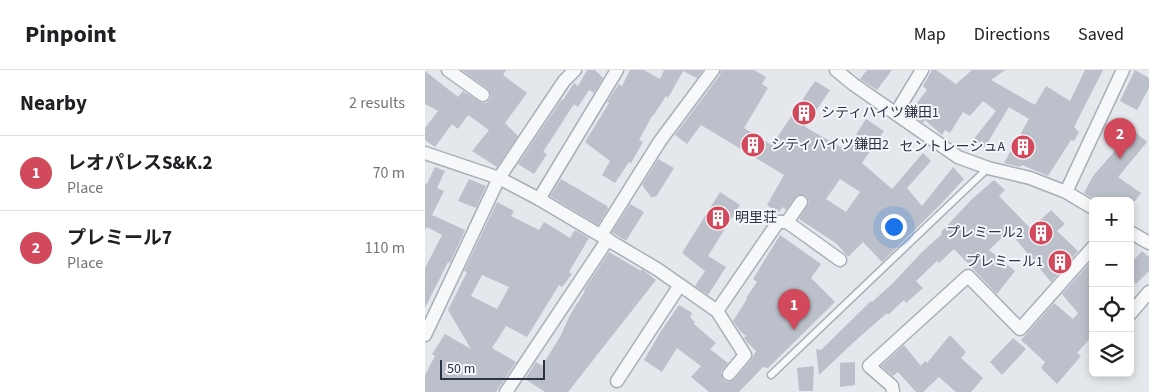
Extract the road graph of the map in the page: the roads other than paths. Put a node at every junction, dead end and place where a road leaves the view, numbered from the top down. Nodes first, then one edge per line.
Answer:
1 (448, 70) edge
2 (575, 70) edge
3 (617, 70) edge
4 (713, 70) edge
5 (836, 70) edge
6 (922, 70) edge
7 (1123, 70) edge
8 (483, 94) dead end
9 (897, 113) junction
10 (425, 152) edge
11 (988, 168) junction
12 (499, 178) junction
13 (1066, 192) junction
14 (539, 199) junction
15 (801, 202) dead end
16 (1089, 206) edge
17 (787, 222) junction
18 (1134, 234) edge
19 (604, 237) junction
20 (1149, 243) edge
21 (1089, 252) edge
22 (839, 260) dead end
23 (680, 285) junction
24 (1149, 292) edge
25 (1134, 309) edge
26 (717, 311) junction
27 (425, 335) edge
28 (729, 374) dead end
29 (771, 375) dead end
30 (617, 381) dead end
31 (506, 392) edge
32 (893, 392) edge

1 - 8 street
2 - 12 street
3 - 14 street
4 - 19 street
5 - 9 street
6 - 9 street
7 - 13 street
9 - 11 street
10 - 12 street
11 - 13 street
11 - 29 lane
12 - 14 street
12 - 27 street
13 - 16 street
14 - 19 street
15 - 17 street
17 - 22 street
17 - 26 street
18 - 20 street
19 - 23 street
19 - 31 street
21 - 32 street
23 - 26 street
23 - 30 street
24 - 25 street
26 - 28 street

